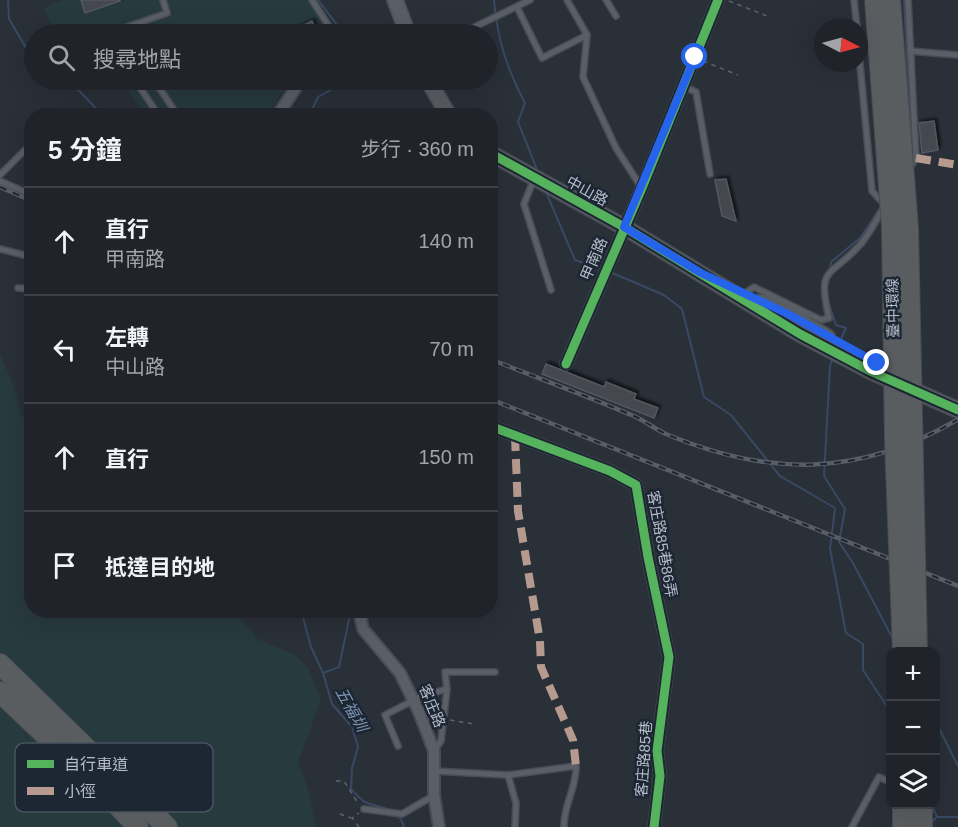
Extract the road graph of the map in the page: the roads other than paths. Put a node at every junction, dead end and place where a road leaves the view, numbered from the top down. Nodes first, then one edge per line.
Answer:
1 (163, 0) edge
2 (312, 0) edge
3 (395, 0) edge
4 (530, 0) edge
5 (567, 0) edge
6 (606, 0) edge
7 (718, 0) edge
8 (854, 0) edge
9 (875, 0) edge
10 (890, 0) edge
11 (908, 0) edge
12 (517, 6) junction
13 (616, 16) dead end
14 (855, 18) edge
15 (135, 24) edge
16 (328, 24) edge
17 (404, 24) edge
18 (480, 24) edge
19 (586, 35) junction
20 (909, 51) junction
21 (958, 55) edge
22 (861, 72) edge
23 (683, 86) junction
24 (142, 90) edge
25 (161, 90) edge
26 (294, 90) edge
27 (434, 90) edge
28 (154, 108) edge
29 (173, 108) edge
30 (282, 108) edge
31 (445, 108) edge
32 (24, 151) edge
33 (498, 158) edge
34 (710, 174) dead end
35 (0, 175) edge
36 (534, 179) junction
37 (0, 181) edge
38 (642, 188) junction
39 (24, 192) edge
40 (886, 205) junction
41 (624, 227) junction
42 (0, 249) edge
43 (24, 254) edge
44 (701, 273) junction
45 (18, 288) dead end
46 (24, 288) edge
47 (551, 290) dead end
48 (744, 294) junction
49 (566, 364) dead end
50 (952, 403) edge
51 (498, 429) edge
52 (361, 618) edge
53 (903, 647) edge
54 (917, 647) edge
55 (669, 657) joint
56 (0, 664) edge
57 (495, 672) dead end
58 (447, 689) junction
59 (0, 692) edge
60 (415, 701) junction
61 (54, 743) edge
62 (82, 743) edge
63 (398, 746) dead end
64 (434, 750) junction
65 (433, 771) junction
66 (508, 775) junction
67 (886, 780) edge
68 (435, 795) junction
69 (364, 809) road end
70 (903, 809) edge
71 (920, 809) edge
72 (124, 812) edge
73 (152, 812) edge
74 (138, 827) edge
75 (167, 827) edge
76 (439, 827) edge
77 (514, 827) edge
78 (564, 827) edge
79 (654, 827) edge
80 (852, 827) edge
81 (903, 827) edge
82 (920, 827) edge

1 - 15 lane
2 - 16 lane
3 - 17 street
4 - 12 lane
5 - 19 lane
6 - 13 lane
7 - 23 street, 甲南路
8 - 14 lane
9 - 53 highway, 臺中環線, bridge
10 - 54 highway, 臺中環線, bridge
11 - 20 lane
12 - 18 lane
12 - 19 lane
19 - 38 lane
20 - 21 lane
20 - 40 lane
22 - 40 lane
23 - 34 lane
23 - 38 street, 甲南路
24 - 28 lane
25 - 29 lane
26 - 30 street
27 - 31 street
32 - 35 lane
33 - 36 street, 中山路
36 - 41 street, 中山路
36 - 47 lane
37 - 39 lane
38 - 41 street, 甲南路
40 - 48 lane
41 - 44 street, 中山路
41 - 49 street, 甲南路
42 - 43 lane
44 - 48 street
44 - 50 street
45 - 46 lane
48 - 50 street
51 - 55 street, 客庄路85巷86弄
52 - 60 street, 客庄路
55 - 79 street, 客庄路85巷
56 - 62 highway
57 - 58 lane
58 - 60 lane
58 - 64 lane
59 - 61 highway
60 - 63 lane
60 - 64 street, 客庄路
64 - 65 street, 客庄路
65 - 66 lane
65 - 68 street, 客庄路
66 - 77 lane
66 - 78 lane
67 - 80 lane
68 - 69 lane
68 - 76 street, 客庄路
70 - 81 highway
71 - 82 highway
72 - 74 highway
73 - 75 highway

